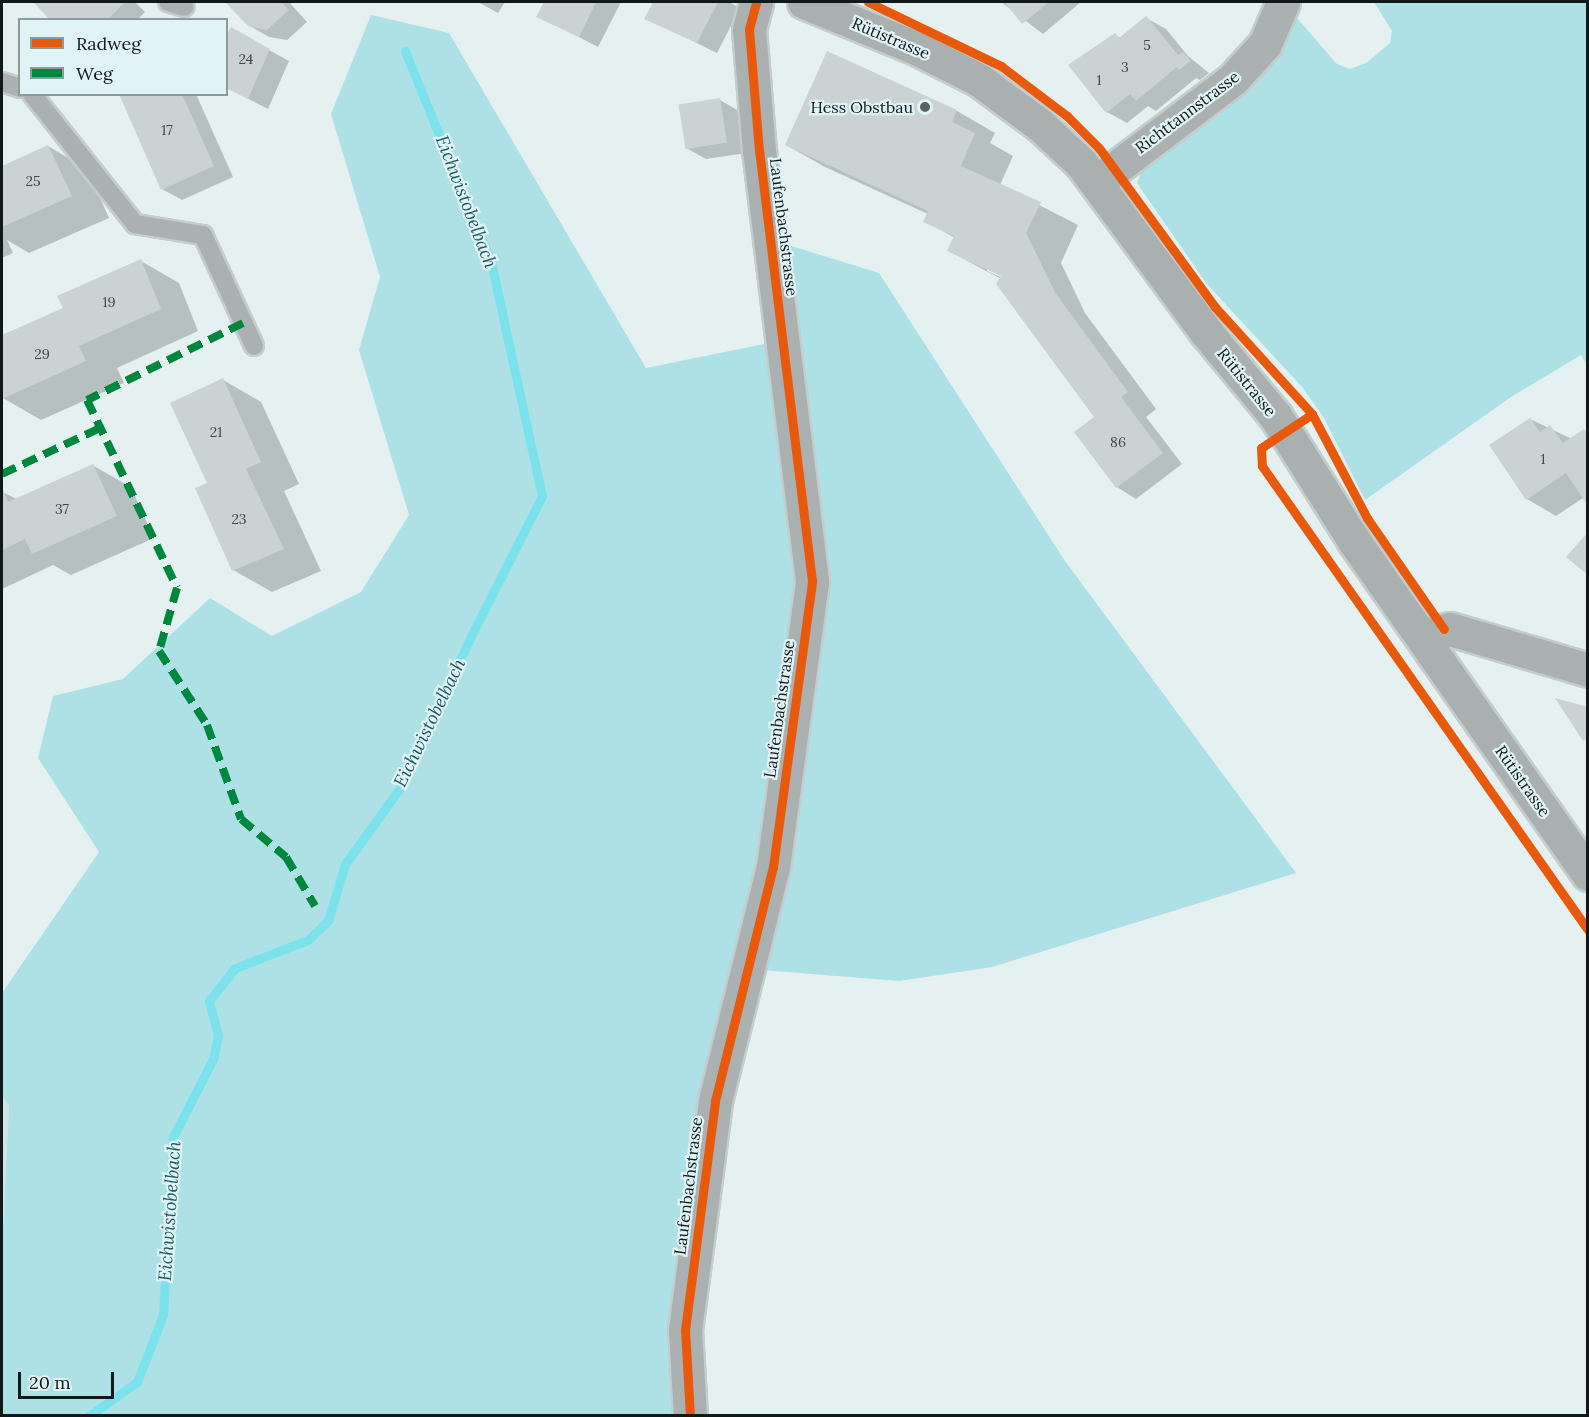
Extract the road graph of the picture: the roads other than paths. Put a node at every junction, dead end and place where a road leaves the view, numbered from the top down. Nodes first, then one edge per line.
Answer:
1 (756, 2) edge
2 (1283, 2) edge
3 (824, 5) edge
4 (2, 82) edge
5 (18, 87) edge
6 (34, 96) edge
7 (1097, 182) junction
8 (254, 346) dead end
9 (1422, 636) junction
10 (1587, 670) edge
11 (1587, 874) edge
12 (690, 1416) edge

1 - 12 street, Laufenbachstrasse
2 - 7 street, Richttannstrasse
3 - 7 main road, Rütistrasse
4 - 5 lane
6 - 8 lane
7 - 9 main road, Rütistrasse
9 - 10 street
9 - 11 main road, Rütistrasse

